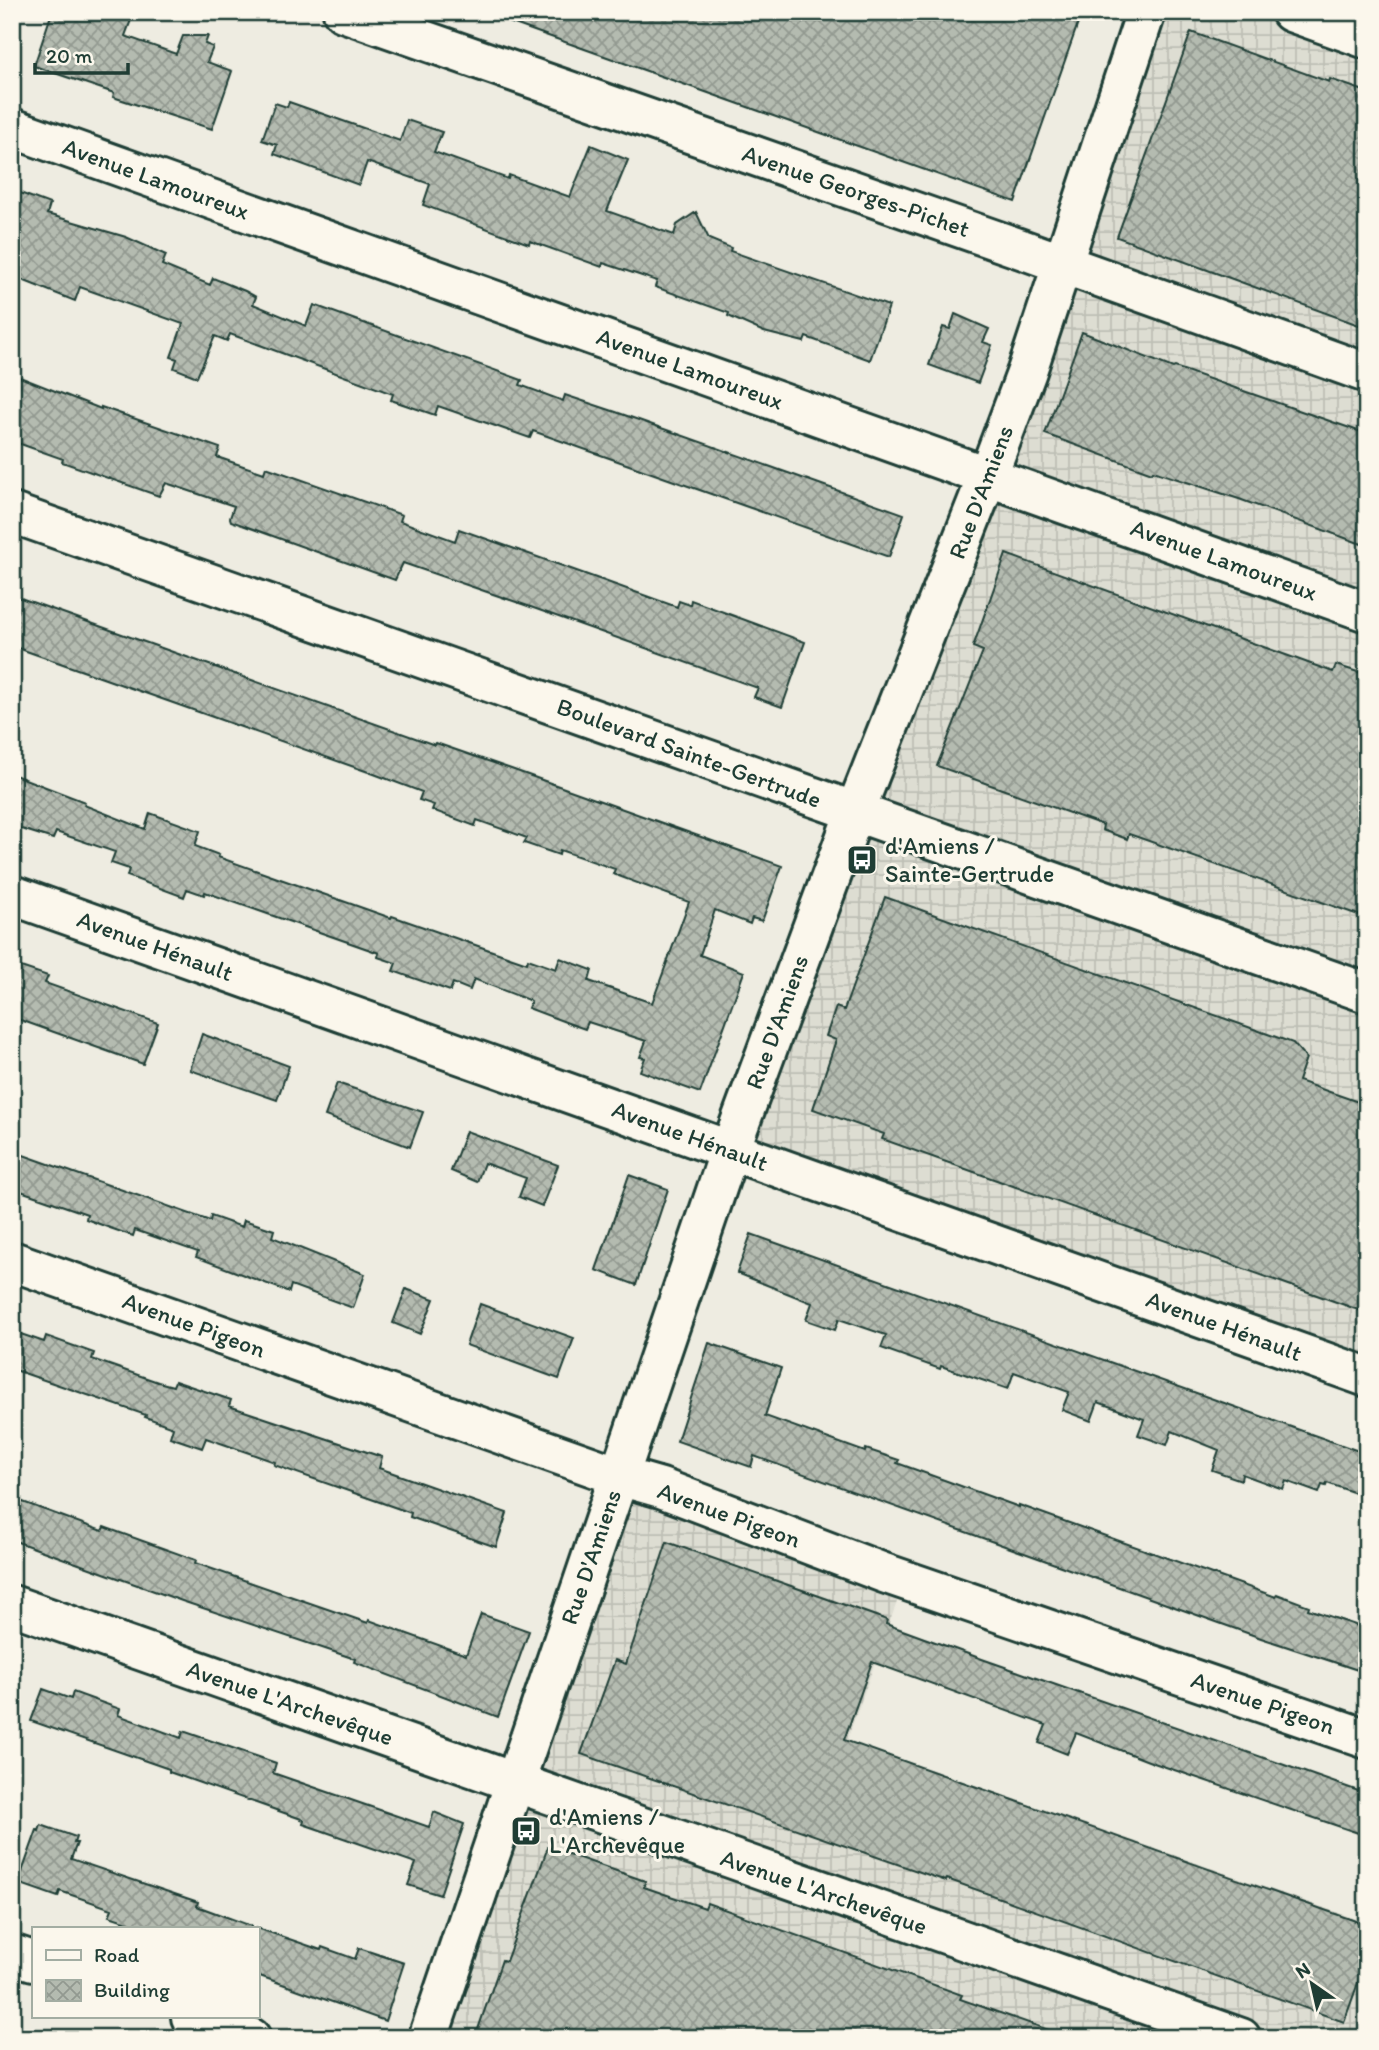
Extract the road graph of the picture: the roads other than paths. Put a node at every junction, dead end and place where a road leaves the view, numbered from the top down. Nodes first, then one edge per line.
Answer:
1 (343, 12) edge
2 (1146, 12) edge
3 (1291, 12) edge
4 (1367, 40) edge
5 (12, 128) edge
6 (1061, 264) junction
7 (1367, 373) edge
8 (988, 475) junction
9 (12, 513) edge
10 (1367, 612) edge
11 (855, 812) junction
12 (12, 895) edge
13 (1367, 993) edge
14 (730, 1150) junction
15 (12, 1261) edge
16 (1367, 1377) edge
17 (619, 1476) junction
18 (12, 1605) edge
19 (1367, 1739) edge
20 (513, 1783) junction
21 (12, 1954) edge
22 (32, 1961) edge
23 (194, 2018) edge
24 (251, 2038) edge
25 (428, 2038) edge
26 (1241, 2038) edge

1 - 6 street, Avenue Georges-Pichet
2 - 6 street, Rue D'Amiens
3 - 4 street
5 - 8 street, Avenue Lamoureux
6 - 7 street, Avenue Georges-Pichet
6 - 8 street, Rue D'Amiens
8 - 10 street, Avenue Lamoureux
8 - 11 street, Rue D'Amiens
9 - 11 street, Boulevard Sainte-Gertrude
11 - 13 street, Boulevard Sainte-Gertrude
11 - 14 street, Rue D'Amiens
12 - 14 street, Avenue Hénault
14 - 16 street, Avenue Hénault
14 - 17 street, Rue D'Amiens
15 - 17 street, Avenue Pigeon
17 - 19 street, Avenue Pigeon
17 - 20 street, Rue D'Amiens
18 - 20 street, Avenue L'Archevêque
20 - 25 street, Rue D'Amiens
20 - 26 street, Avenue L'Archevêque
21 - 22 street
23 - 24 street

